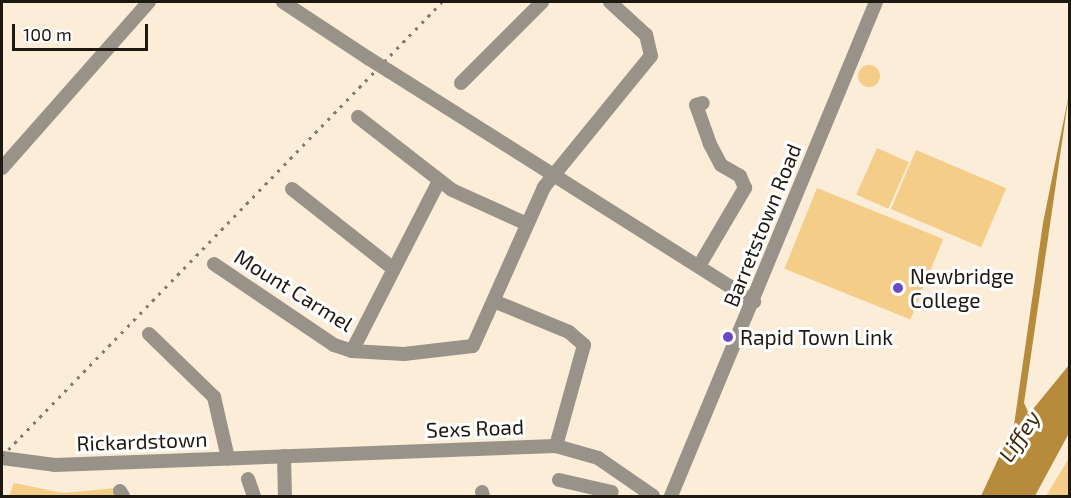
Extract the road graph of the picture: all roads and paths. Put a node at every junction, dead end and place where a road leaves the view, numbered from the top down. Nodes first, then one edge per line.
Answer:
1 (149, 2) edge
2 (283, 2) edge
3 (542, 2) edge
4 (610, 2) edge
5 (876, 2) edge
6 (461, 83) dead end
7 (703, 103) dead end
8 (358, 117) dead end
9 (2, 168) edge
10 (553, 172) junction
11 (439, 181) junction
12 (292, 189) dead end
13 (527, 224) junction
14 (214, 264) dead end
15 (699, 266) junction
16 (391, 267) junction
17 (496, 302) junction
18 (754, 302) junction
19 (149, 334) dead end
20 (352, 351) junction
21 (556, 446) junction
22 (284, 456) junction
23 (228, 458) junction
24 (6, 459) edge
25 (620, 474) junction
26 (248, 478) dead end
27 (559, 480) dead end
28 (612, 494) edge
29 (254, 496) edge
30 (285, 496) edge
31 (653, 496) edge
32 (671, 496) edge

1 - 9 street
2 - 10 street, bridge
3 - 6 street
4 - 10 street, Mount Carmel
5 - 18 street, Barretstown Road
7 - 15 street
8 - 11 street
10 - 13 street, Mount Carmel
10 - 15 street
11 - 13 street
11 - 16 street, Mount Carmel
12 - 16 street
13 - 17 street, Mount Carmel
14 - 20 street, Mount Carmel
15 - 18 street
16 - 20 street, Mount Carmel
17 - 20 street, Mount Carmel
17 - 21 street
18 - 32 street, Barretstown Road
19 - 23 street
21 - 22 street, Sexs Road
21 - 25 street, Sexs Road
22 - 23 street, Rickardstown
22 - 30 street
23 - 24 street, Rickardstown
25 - 28 street
25 - 31 street, Sexs Road
26 - 29 street
27 - 28 street

